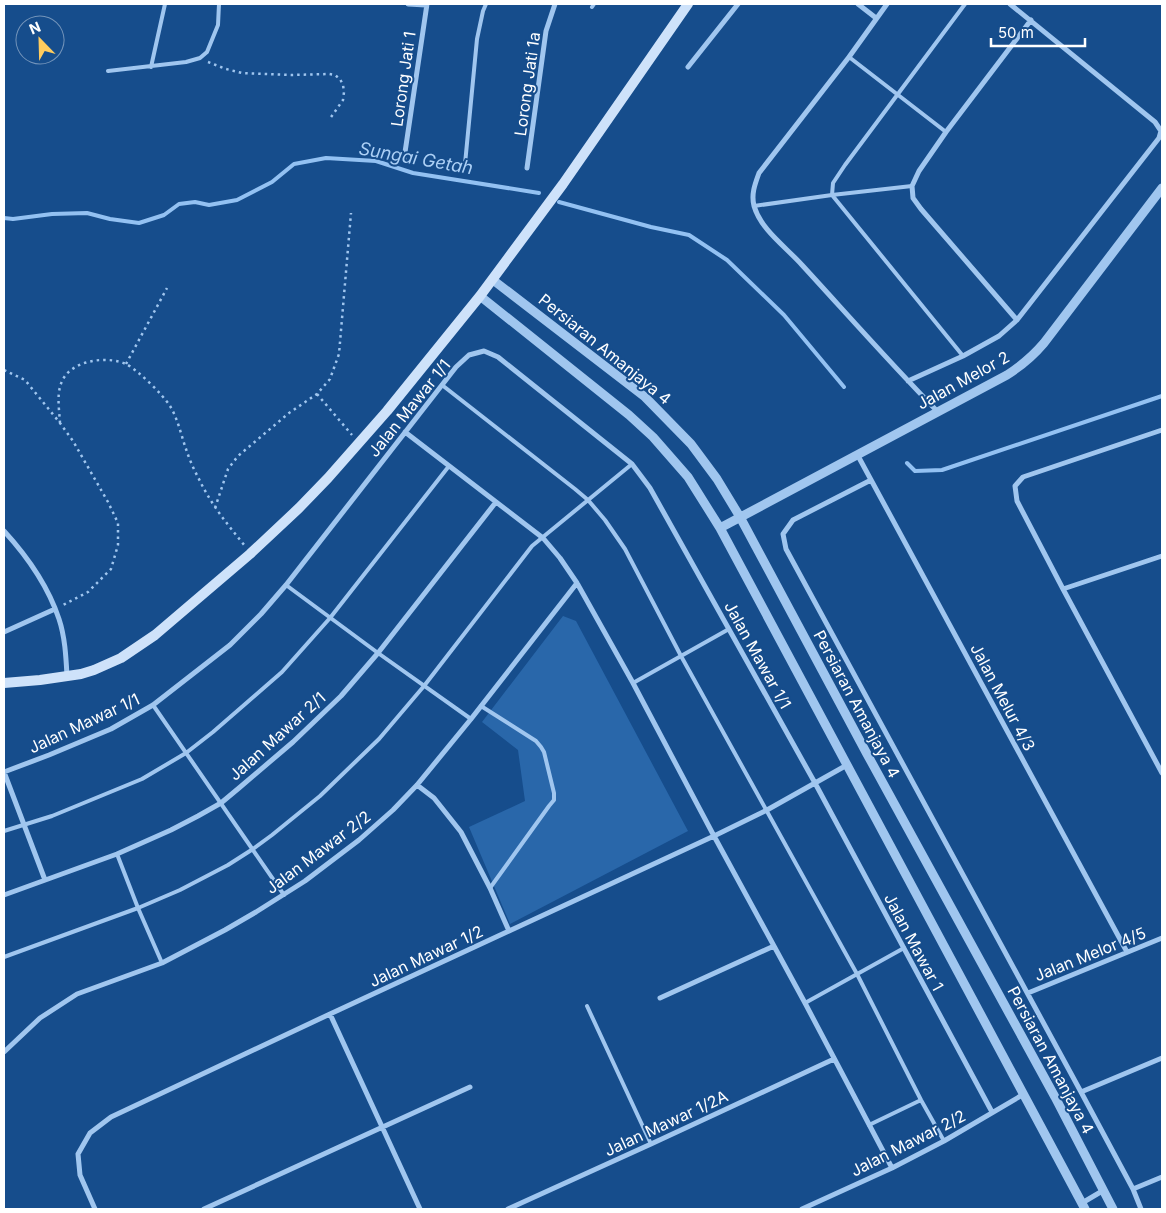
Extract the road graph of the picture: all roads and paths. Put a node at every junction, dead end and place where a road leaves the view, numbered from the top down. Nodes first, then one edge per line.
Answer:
1 (165, 4) edge
2 (219, 4) edge
3 (408, 4) edge
4 (426, 4) edge
5 (486, 4) edge
6 (555, 4) edge
7 (688, 4) edge
8 (738, 4) edge
9 (858, 4) edge
10 (887, 4) edge
11 (965, 4) edge
12 (1010, 4) edge
13 (876, 18) junction
14 (1031, 20) junction
15 (849, 56) junction
16 (200, 58) junction
17 (151, 67) junction
18 (688, 67) dead end
19 (108, 71) dead end
20 (898, 94) junction
21 (329, 120) dead end
22 (946, 132) junction
23 (404, 158) dead end
24 (464, 164) dead end
25 (527, 168) dead end
26 (912, 186) junction
27 (1162, 188) edge
28 (832, 195) junction
29 (754, 206) junction
30 (351, 213) dead end
31 (492, 280) junction
32 (166, 288) dead end
33 (480, 296) junction
34 (1017, 320) junction
35 (963, 356) junction
36 (126, 364) junction
37 (4, 370) edge
38 (908, 381) junction
39 (442, 385) junction
40 (317, 394) junction
41 (938, 412) junction
42 (60, 423) junction
43 (1162, 430) edge
44 (405, 432) junction
45 (359, 444) junction
46 (857, 454) junction
47 (632, 464) junction
48 (449, 466) junction
49 (871, 480) junction
50 (588, 500) junction
51 (496, 502) junction
52 (215, 508) junction
53 (740, 516) junction
54 (720, 528) junction
55 (4, 530) edge
56 (543, 538) junction
57 (250, 554) junction
58 (1162, 556) edge
59 (577, 583) junction
60 (286, 584) junction
61 (1063, 589) junction
62 (55, 609) junction
63 (330, 618) junction
64 (729, 629) junction
65 (4, 632) edge
66 (378, 653) junction
67 (681, 656) junction
68 (67, 676) junction
69 (633, 683) junction
70 (4, 684) edge
71 (424, 686) junction
72 (153, 705) junction
73 (481, 706) junction
74 (471, 719) junction
75 (186, 753) junction
76 (847, 765) junction
77 (4, 772) edge
78 (1162, 773) edge
79 (815, 783) junction
80 (417, 785) junction
81 (221, 802) junction
82 (767, 810) junction
83 (24, 825) junction
84 (4, 831) edge
85 (714, 836) junction
86 (253, 849) junction
87 (117, 854) junction
88 (45, 880) junction
89 (490, 888) junction
90 (4, 895) edge
91 (284, 895) junction
92 (138, 908) junction
93 (509, 931) junction
94 (1162, 938) edge
95 (774, 946) junction
96 (904, 948) junction
97 (1127, 952) junction
98 (4, 956) edge
99 (162, 963) junction
100 (857, 974) junction
101 (1028, 993) junction
102 (660, 998) dead end
103 (805, 1003) junction
104 (587, 1006) dead end
105 (330, 1014) junction
106 (4, 1052) edge
107 (1162, 1058) edge
108 (834, 1059) junction
109 (470, 1087) dead end
110 (1081, 1092) junction
111 (1024, 1094) junction
112 (921, 1100) junction
113 (992, 1112) junction
114 (869, 1125) junction
115 (382, 1128) junction
116 (944, 1141) junction
117 (651, 1144) junction
118 (892, 1168) junction
119 (1162, 1177) edge
120 (1133, 1189) junction
121 (1104, 1190) junction
122 (1084, 1206) edge
123 (95, 1209) edge
124 (204, 1209) edge
125 (420, 1209) edge
126 (508, 1209) edge
127 (802, 1209) edge
128 (1113, 1209) edge
129 (1141, 1209) edge

1 - 17 lane
2 - 16 lane
3 - 4 street
4 - 23 street, Lorong Jati 1
5 - 24 lane
6 - 25 street, Lorong Jati 1a
7 - 31 main road
8 - 18 street
9 - 13 street
10 - 13 street
11 - 20 lane
12 - 14 street
13 - 15 street
14 - 22 street
14 - 34 street
15 - 20 lane
15 - 29 street
16 - 17 lane
16 - 21 path
17 - 19 lane
20 - 22 lane
20 - 28 lane
22 - 26 street
26 - 28 lane
26 - 34 street
27 - 41 street, Jalan Melor 2
28 - 29 lane
28 - 35 lane
29 - 38 street
30 - 40 path
31 - 33 main road
31 - 53 street, Persiaran Amanjaya 4
32 - 36 path
33 - 45 main road
33 - 54 street
34 - 35 street
35 - 38 street
36 - 42 path
36 - 52 path
37 - 42 path
38 - 41 street
39 - 44 street, Jalan Mawar 1/1
39 - 47 street, Jalan Mawar 1/1
39 - 50 lane
40 - 45 path
40 - 52 path
41 - 46 street, Jalan Melor 2
42 - 62 path
43 - 61 street
44 - 48 street
44 - 60 street, Jalan Mawar 1/1
45 - 57 main road
46 - 49 street, Jalan Melur 4/3
46 - 53 street, Jalan Melor 2
47 - 50 lane
47 - 64 street, Jalan Mawar 1/1
48 - 51 street
48 - 63 lane
49 - 97 street, Jalan Melur 4/3
49 - 101 street
50 - 56 lane
50 - 67 lane
51 - 56 street
51 - 66 street, Jalan Mawar 2/1
52 - 57 path
53 - 54 street, Jalan Melor 2
53 - 121 street, Persiaran Amanjaya 4
54 - 76 street
55 - 62 street
56 - 59 street
56 - 71 lane
57 - 68 main road
58 - 61 street
59 - 69 street
59 - 73 street, Jalan Mawar 2/2
60 - 63 lane
60 - 72 street, Jalan Mawar 1/1
61 - 78 street
62 - 65 street
62 - 68 street
63 - 66 lane
63 - 75 lane
64 - 67 lane
64 - 79 street, Jalan Mawar 1/1
66 - 71 lane
66 - 81 street, Jalan Mawar 2/1
67 - 69 lane
67 - 82 lane
68 - 70 main road
69 - 85 street
71 - 74 lane
71 - 86 lane
72 - 75 lane
72 - 77 street, Jalan Mawar 1/1
73 - 74 street, Jalan Mawar 2/2
73 - 89 lane
74 - 80 street, Jalan Mawar 2/2
75 - 81 lane
75 - 83 lane
76 - 79 street, Jalan Mawar 1/2
76 - 111 street
77 - 83 street
79 - 82 street, Jalan Mawar 1/2
79 - 96 street, Jalan Mawar 1
80 - 89 street
80 - 91 street, Jalan Mawar 2/2
81 - 86 lane
81 - 87 street, Jalan Mawar 2/1
82 - 85 street, Jalan Mawar 1/2
82 - 100 lane
83 - 84 lane
83 - 88 street
85 - 93 street, Jalan Mawar 1/2
85 - 95 street
86 - 91 lane
86 - 92 lane
87 - 88 street, Jalan Mawar 2/1
87 - 92 lane
88 - 90 street, Jalan Mawar 2/1
89 - 93 street
91 - 99 street, Jalan Mawar 2/2
92 - 98 lane
92 - 99 lane
93 - 105 street, Jalan Mawar 1/2
94 - 97 street, Jalan Melor 4/5
95 - 102 street
95 - 103 street
96 - 100 lane
96 - 113 street, Jalan Mawar 1
97 - 101 street, Jalan Melor 4/5
99 - 106 street, Jalan Mawar 2/2
100 - 103 lane
100 - 112 lane
101 - 110 street
103 - 108 street
104 - 117 lane
105 - 115 street
105 - 123 street, Jalan Mawar 1/2
107 - 110 street
108 - 114 street
108 - 117 street, Jalan Mawar 1/2A
109 - 115 street
110 - 120 street
111 - 113 street, Jalan Mawar 2/2
111 - 122 street
112 - 114 lane
112 - 116 lane
113 - 116 street, Jalan Mawar 2/2
114 - 118 street
115 - 124 street
115 - 125 street
116 - 118 street, Jalan Mawar 2/2
117 - 126 street, Jalan Mawar 1/2A
118 - 127 street, Jalan Mawar 2/2
119 - 120 street
120 - 129 street
121 - 122 street
121 - 128 street, Persiaran Amanjaya 4

